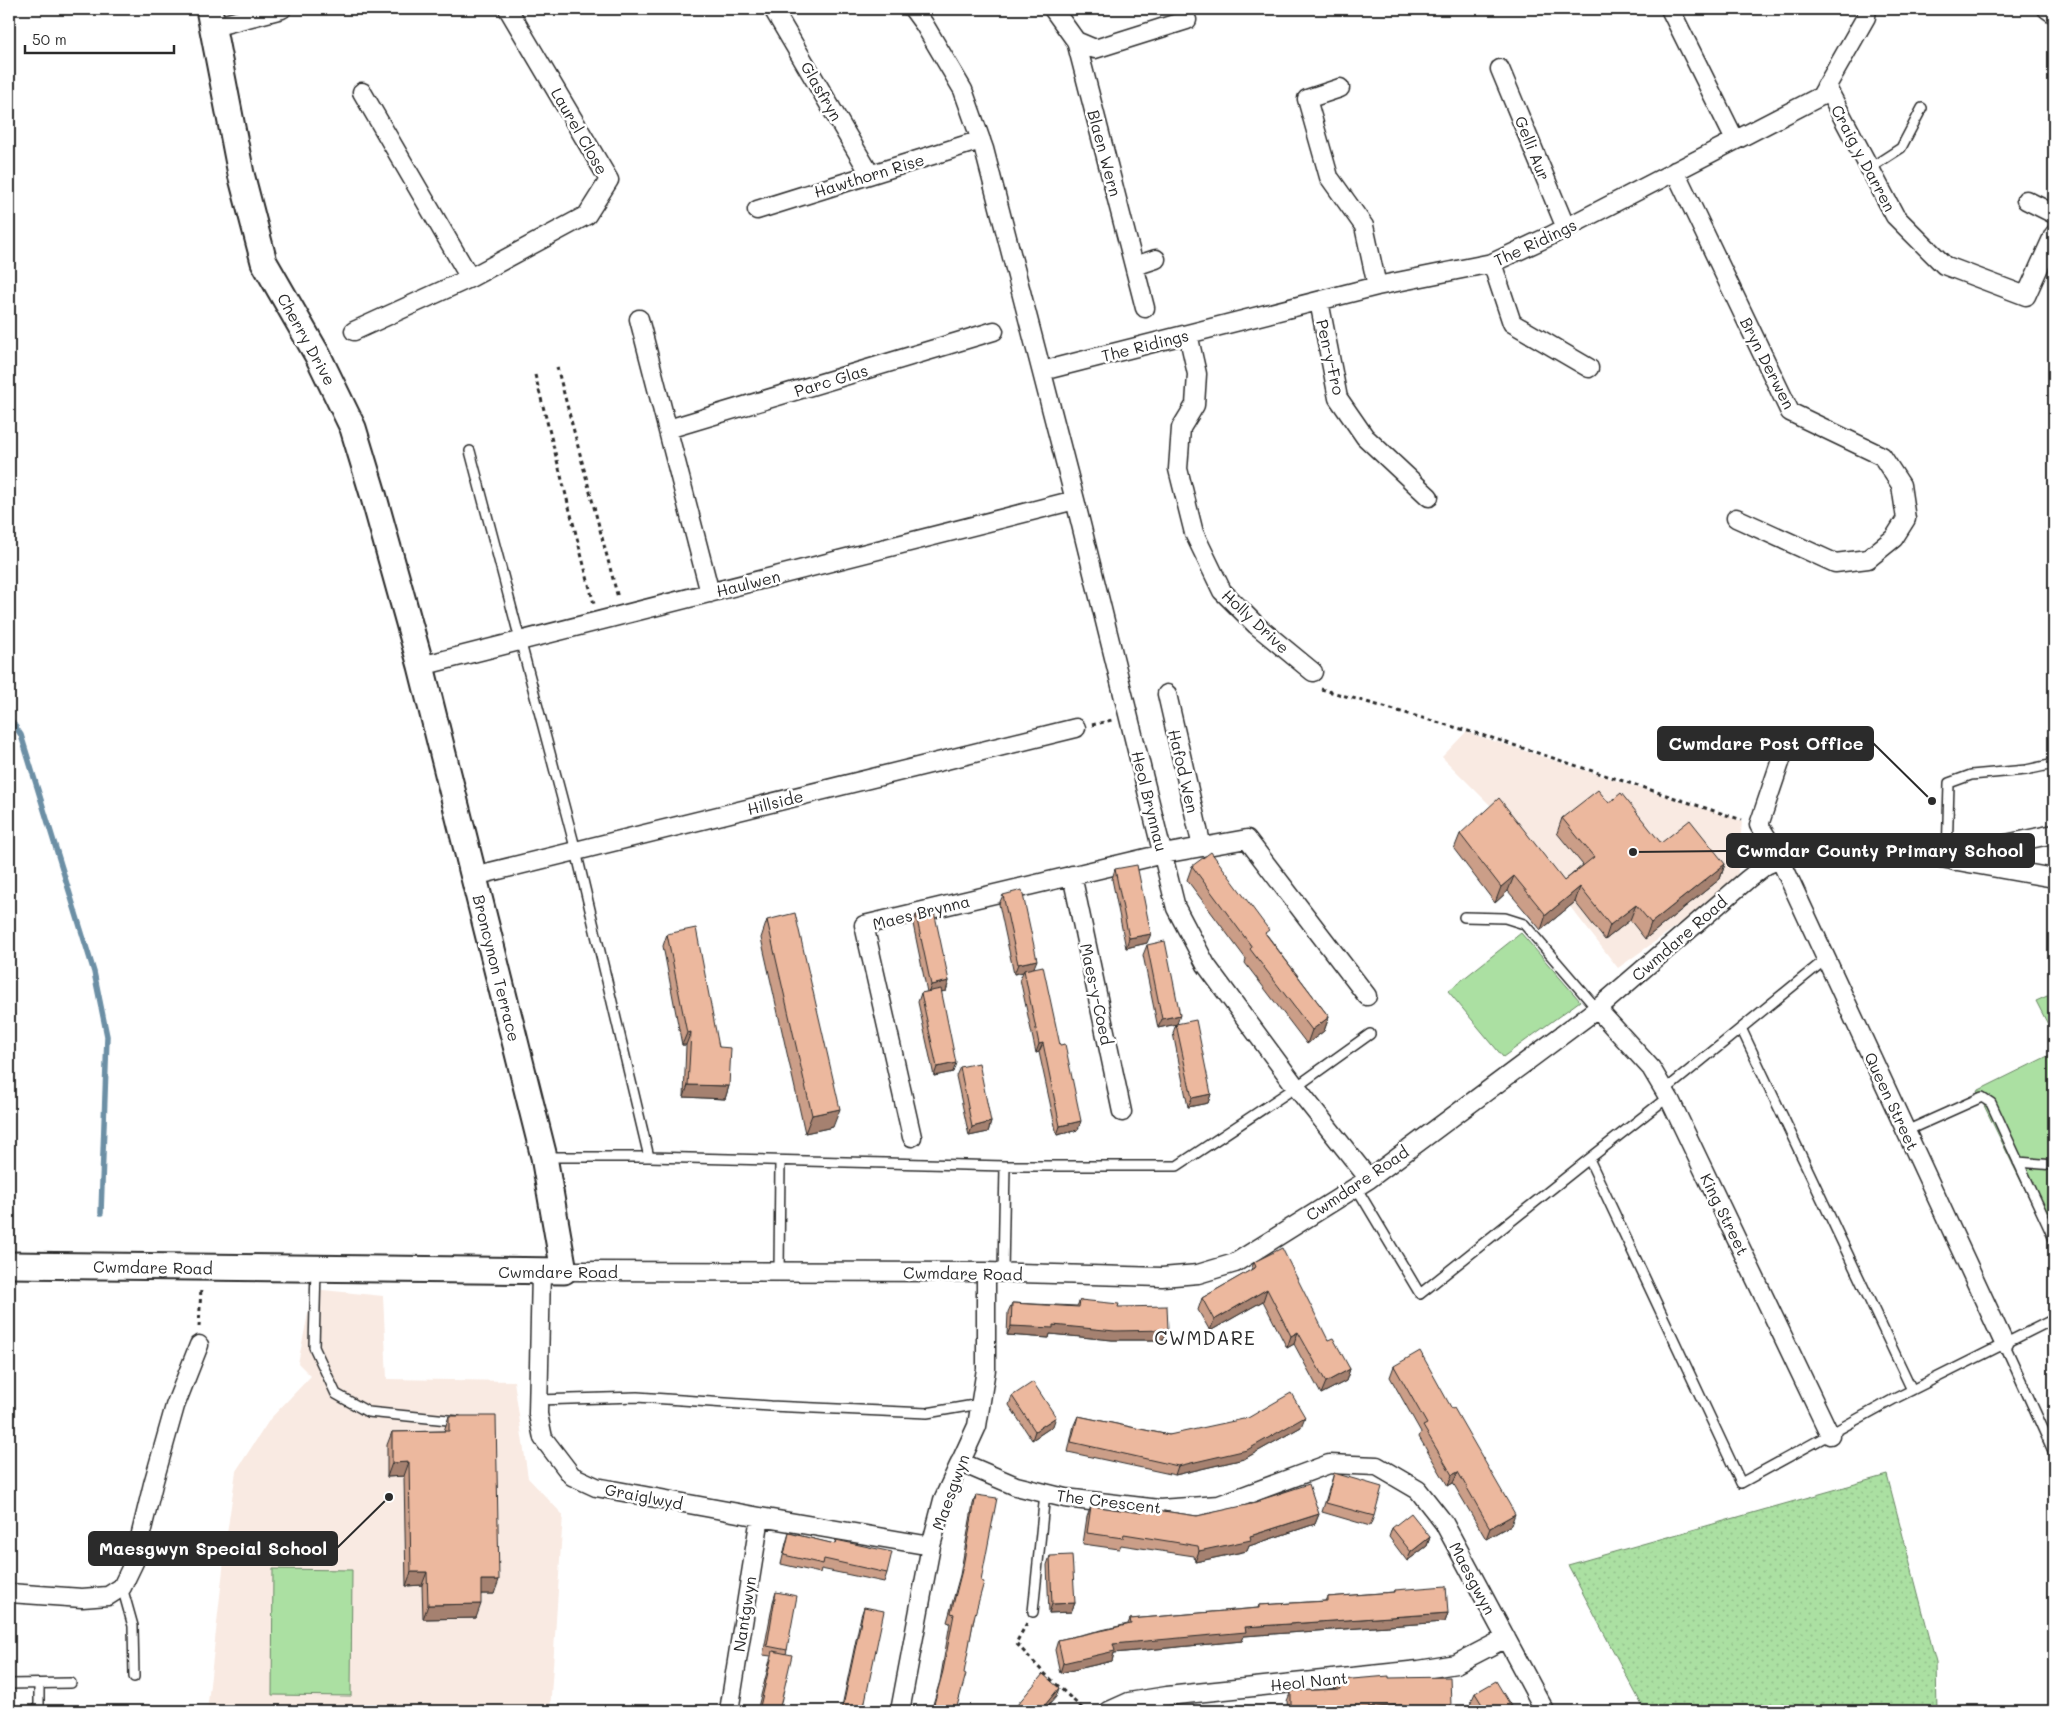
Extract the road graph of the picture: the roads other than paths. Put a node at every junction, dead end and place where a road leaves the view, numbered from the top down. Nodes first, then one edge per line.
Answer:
1 (282, 9) edge
2 (508, 9) edge
3 (773, 9) edge
4 (913, 9) edge
5 (1053, 9) edge
6 (1670, 9) edge
7 (1867, 9) edge
8 (2047, 9) edge
9 (2054, 14) edge
10 (210, 18) edge
11 (1187, 20) dead end
12 (1076, 40) junction
13 (1500, 68) dead end
14 (1826, 86) junction
15 (1340, 88) dead end
16 (362, 92) dead end
17 (1922, 108) dead end
18 (981, 140) junction
19 (1735, 140) junction
20 (1870, 168) junction
21 (1675, 171) junction
22 (870, 174) junction
23 (2026, 200) dead end
24 (757, 210) dead end
25 (2054, 214) edge
26 (1566, 228) junction
27 (2054, 234) edge
28 (1156, 259) dead end
29 (1492, 264) junction
30 (1135, 266) junction
31 (470, 278) junction
32 (1377, 286) junction
33 (1319, 301) junction
34 (1145, 308) dead end
35 (639, 319) dead end
36 (354, 331) dead end
37 (994, 331) dead end
38 (1188, 334) junction
39 (1589, 368) dead end
40 (1042, 371) junction
41 (668, 429) junction
42 (470, 451) dead end
43 (1429, 497) dead end
44 (1075, 500) junction
45 (1736, 518) dead end
46 (710, 593) junction
47 (520, 641) junction
48 (421, 666) junction
49 (1313, 672) road end
50 (1167, 694) dead end
51 (1076, 728) road end
52 (1787, 742) dead end
53 (2054, 764) edge
54 (2054, 834) edge
55 (1202, 847) junction
56 (576, 851) junction
57 (1163, 854) junction
58 (1780, 859) junction
59 (1950, 860) junction
60 (1072, 875) junction
61 (474, 876) junction
62 (2054, 878) edge
63 (1464, 917) dead end
64 (1826, 958) junction
65 (1367, 996) dead end
66 (1597, 1009) junction
67 (1740, 1028) junction
68 (1370, 1034) dead end
69 (1296, 1087) junction
70 (1666, 1094) junction
71 (1122, 1112) dead end
72 (1906, 1131) junction
73 (912, 1137) dead end
74 (544, 1157) junction
75 (649, 1157) junction
76 (1589, 1159) junction
77 (780, 1160) junction
78 (2018, 1162) junction
79 (2054, 1165) edge
80 (1005, 1166) junction
81 (1363, 1183) junction
82 (2054, 1239) edge
83 (9, 1265) edge
84 (316, 1269) junction
85 (552, 1271) junction
86 (778, 1272) junction
87 (994, 1273) junction
88 (2054, 1319) edge
89 (2004, 1344) junction
90 (199, 1345) road end
91 (1912, 1390) junction
92 (538, 1400) junction
93 (980, 1404) junction
94 (461, 1422) edge
95 (1830, 1434) junction
96 (2054, 1453) edge
97 (960, 1462) junction
98 (1377, 1466) joint
99 (1045, 1493) junction
100 (760, 1517) junction
101 (931, 1546) junction
102 (122, 1587) junction
103 (9, 1593) edge
104 (1033, 1612) road end
105 (1506, 1638) junction
106 (134, 1677) dead end
107 (71, 1683) dead end
108 (9, 1684) edge
109 (39, 1684) junction
110 (40, 1711) edge
111 (729, 1711) edge
112 (900, 1711) edge
113 (1109, 1711) edge
114 (1545, 1711) edge

1 - 10 street
2 - 31 street, Laurel Close
3 - 22 street, Glasfryn
4 - 18 street, Heol Brynnau
5 - 12 street, Blaen Wern
6 - 19 street
7 - 14 street, The Ridings
8 - 9 street
10 - 48 street, Cherry Drive
11 - 12 street
12 - 30 street, Blaen Wern
13 - 26 street, Gelli Aur
14 - 19 street, The Ridings
14 - 20 street, Craig y Darren
15 - 32 street
16 - 31 street
17 - 20 lane
18 - 22 street, Hawthorn Rise
18 - 40 street, Heol Brynnau
19 - 21 street, The Ridings
20 - 27 street, Craig y Darren
21 - 26 street, The Ridings
21 - 45 street, Bryn Derwen
22 - 24 street, Hawthorn Rise
23 - 25 street
26 - 29 street, The Ridings
28 - 30 street
29 - 32 street, The Ridings
29 - 39 street
30 - 34 street, Blaen Wern
31 - 36 street, Laurel Close
32 - 33 street, The Ridings
33 - 38 street, The Ridings
33 - 43 street, Pen-y-Fro
35 - 41 street
37 - 41 street, Parc Glas
38 - 40 street, The Ridings
38 - 49 street, Holly Drive
40 - 44 street, Heol Brynnau
41 - 46 street
42 - 47 lane
44 - 46 street, Haulwen
44 - 57 street, Heol Brynnau
46 - 47 street, Haulwen
47 - 48 street, Haulwen
47 - 56 lane
48 - 61 street, Broncynon Terrace
50 - 55 street, Hafod Wen
51 - 56 street, Hillside
52 - 58 street, Queen Street
53 - 59 lane
54 - 59 street
55 - 57 street
55 - 65 street
56 - 61 street, Hillside
56 - 75 lane
57 - 60 street
57 - 69 street, Heol Brynnau
58 - 59 street, Cwmdare Road
58 - 64 street, Queen Street
58 - 66 street, Cwmdare Road
59 - 62 street, Cwmdare Road
60 - 71 street, Maes-y-Coed
60 - 73 street, Maes Brynna
61 - 74 street, Broncynon Terrace
63 - 66 lane
64 - 67 lane
64 - 72 street, Queen Street
66 - 70 street, King Street
66 - 81 street, Cwmdare Road
67 - 70 lane
67 - 91 lane
68 - 69 lane
69 - 80 lane
69 - 81 street, Heol Brynnau
70 - 76 lane
70 - 95 street, King Street
72 - 78 lane
72 - 89 street, Queen Street
74 - 75 lane
74 - 85 street, Broncynon Terrace
75 - 77 lane
76 - 81 lane
76 - 95 lane
77 - 80 lane
77 - 86 lane
78 - 79 lane
78 - 82 lane
80 - 87 lane
81 - 87 street, Cwmdare Road
83 - 84 street, Cwmdare Road
84 - 85 street, Cwmdare Road
84 - 94 lane
85 - 86 street, Cwmdare Road
85 - 92 street, Graiglwyd
86 - 87 street, Cwmdare Road
87 - 93 street, Maesgwyn
88 - 89 lane
89 - 91 lane
89 - 96 lane
90 - 102 street
91 - 95 lane
92 - 93 lane
92 - 100 street, Graiglwyd
93 - 97 street, Maesgwyn
97 - 99 street, The Crescent
97 - 101 street, Maesgwyn
98 - 99 street, The Crescent
98 - 105 street, Maesgwyn
99 - 104 lane
100 - 101 street, Graiglwyd
100 - 111 street, Nantgwyn
101 - 112 street, Maesgwyn
102 - 103 street
102 - 106 lane
105 - 113 street, Heol Nant
105 - 114 street, Maesgwyn
107 - 109 lane
108 - 109 lane
109 - 110 lane

